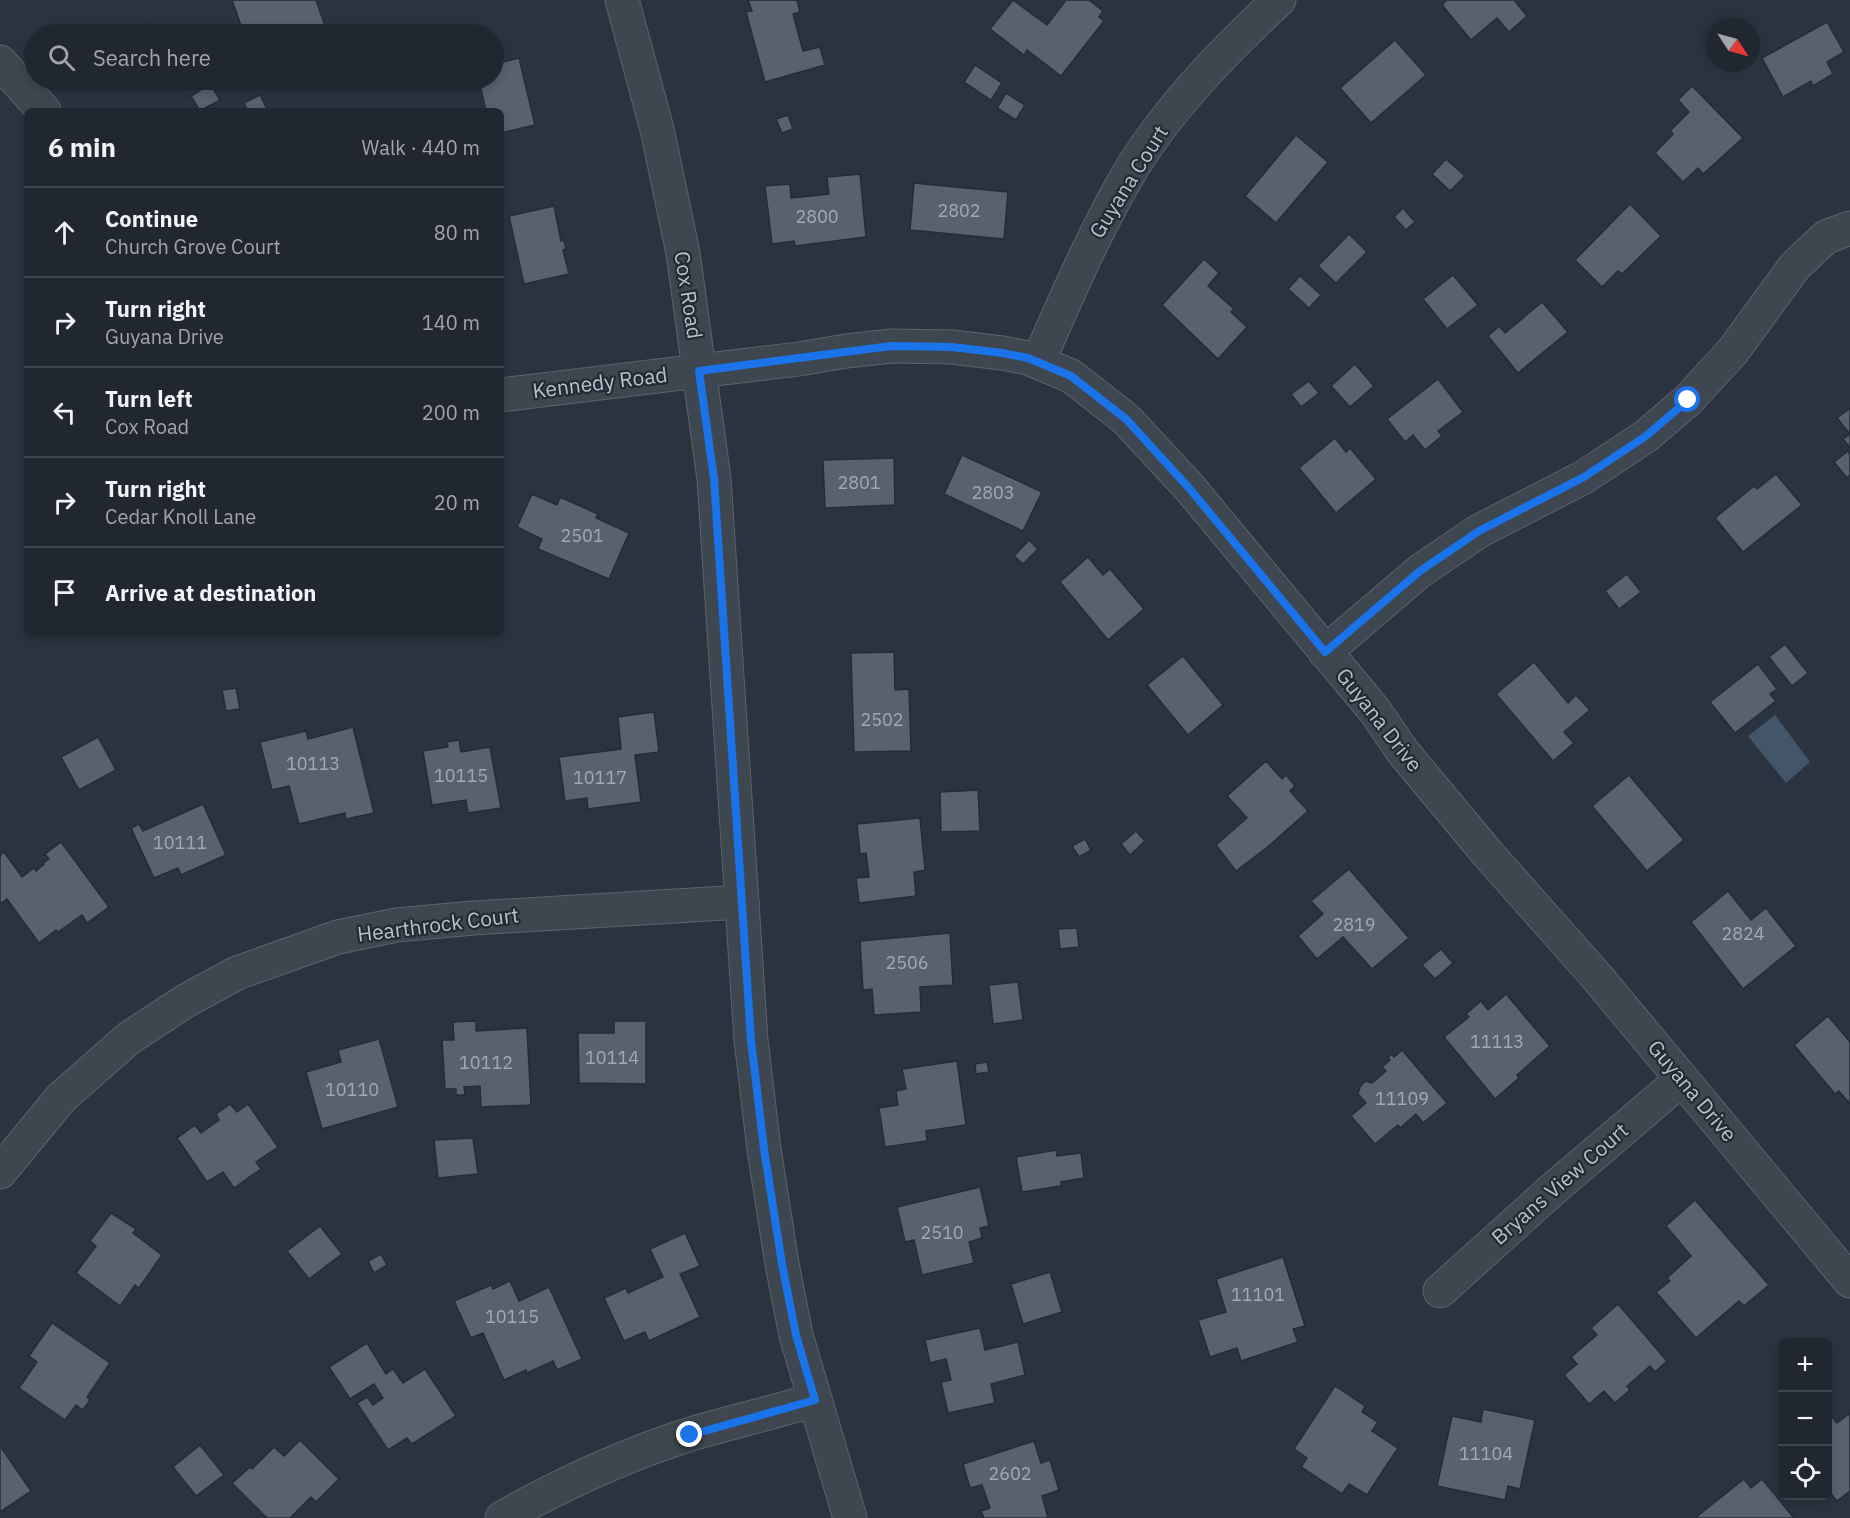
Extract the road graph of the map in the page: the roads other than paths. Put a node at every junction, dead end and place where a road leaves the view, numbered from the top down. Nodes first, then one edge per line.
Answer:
1 (622, 0) edge
2 (1280, 0) edge
3 (0, 62) edge
4 (24, 89) edge
5 (25, 90) edge
6 (41, 108) edge
7 (1850, 228) edge
8 (1038, 362) junction
9 (699, 371) junction
10 (504, 395) edge
11 (1325, 652) junction
12 (742, 902) junction
13 (1682, 1079) junction
14 (0, 1172) edge
15 (1850, 1281) edge
16 (1440, 1291) dead end
17 (815, 1400) junction
18 (502, 1518) edge
19 (850, 1518) edge

1 - 9 street, Cox Road
2 - 8 street, Guyana Court
3 - 4 street
5 - 6 street
7 - 11 street
8 - 9 street, Guyana Drive
8 - 11 street, Guyana Drive
9 - 10 street, Kennedy Road
9 - 12 street, Cox Road
11 - 13 street, Guyana Drive
12 - 14 street, Hearthrock Court
12 - 17 street, Cox Road
13 - 15 street, Guyana Drive
13 - 16 street, Bryans View Court
17 - 18 street
17 - 19 street, Cox Road

